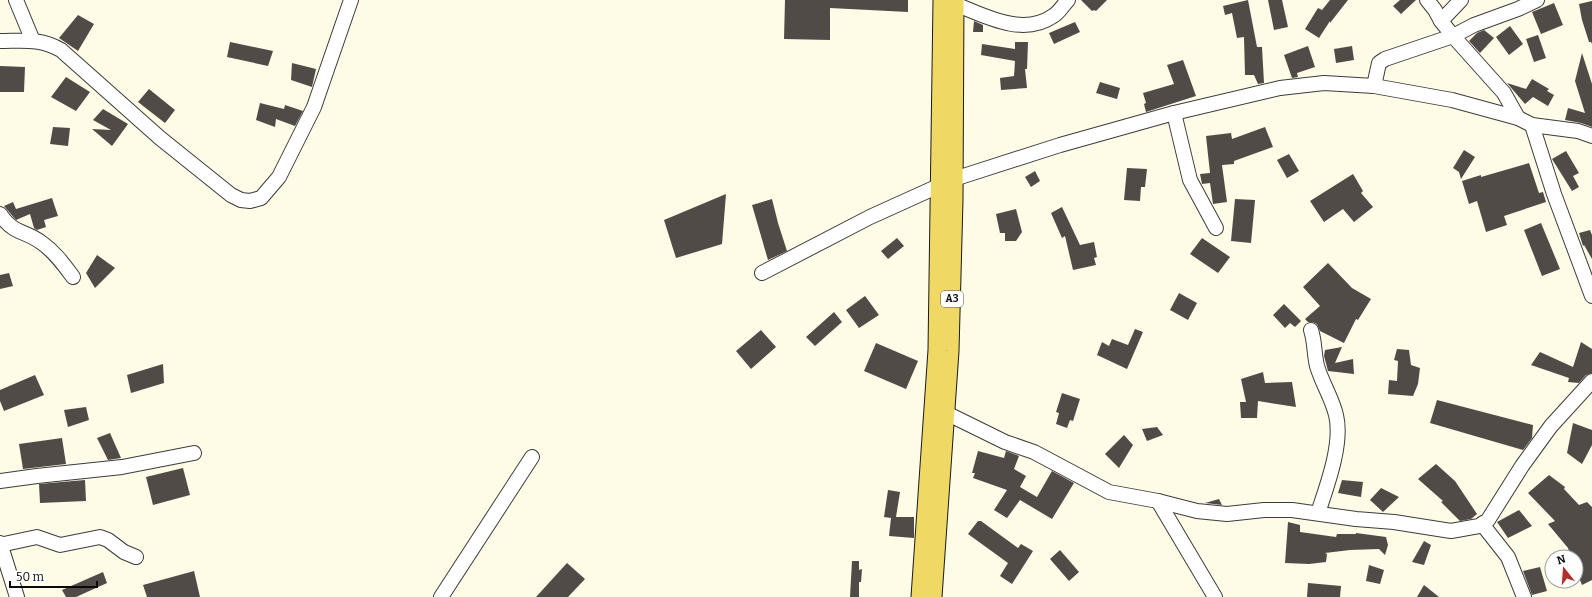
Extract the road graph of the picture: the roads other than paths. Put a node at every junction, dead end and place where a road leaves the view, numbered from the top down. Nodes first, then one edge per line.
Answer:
1 (16, 0) edge
2 (351, 0) edge
3 (1068, 0) edge
4 (1427, 0) edge
5 (1461, 0) edge
6 (1537, 0) edge
7 (951, 1) edge
8 (1440, 21) junction
9 (1453, 36) junction
10 (0, 41) edge
11 (32, 41) junction
12 (1374, 86) junction
13 (1174, 113) junction
14 (1518, 118) junction
15 (1532, 125) junction
16 (1592, 136) edge
17 (947, 182) junction
18 (0, 214) edge
19 (1216, 228) dead end
20 (762, 273) dead end
21 (73, 277) dead end
22 (1592, 296) edge
23 (1312, 330) dead end
24 (1592, 381) edge
25 (946, 413) junction
26 (194, 453) dead end
27 (532, 456) dead end
28 (0, 481) edge
29 (1158, 501) junction
30 (1318, 513) junction
31 (1482, 524) junction
32 (0, 544) edge
33 (136, 557) dead end
34 (17, 597) edge
35 (441, 597) edge
36 (920, 597) edge
37 (933, 597) edge
38 (1215, 597) edge
39 (1524, 597) edge

1 - 11 street
2 - 11 street
3 - 7 street
4 - 8 street
5 - 8 street
6 - 9 street
7 - 17 main road, A3
8 - 9 street
9 - 12 street
9 - 14 street
10 - 11 street
12 - 13 street
12 - 14 street
13 - 17 street
13 - 19 street
14 - 15 street
15 - 16 street
15 - 22 street
17 - 20 street
17 - 25 main road, A3
17 - 36 main road, A3
18 - 21 street
23 - 30 street
24 - 31 street
25 - 29 street
25 - 37 main road, A3
26 - 28 street
27 - 35 street
29 - 30 street
29 - 38 street
30 - 31 street
31 - 39 street
32 - 33 street
32 - 34 street

